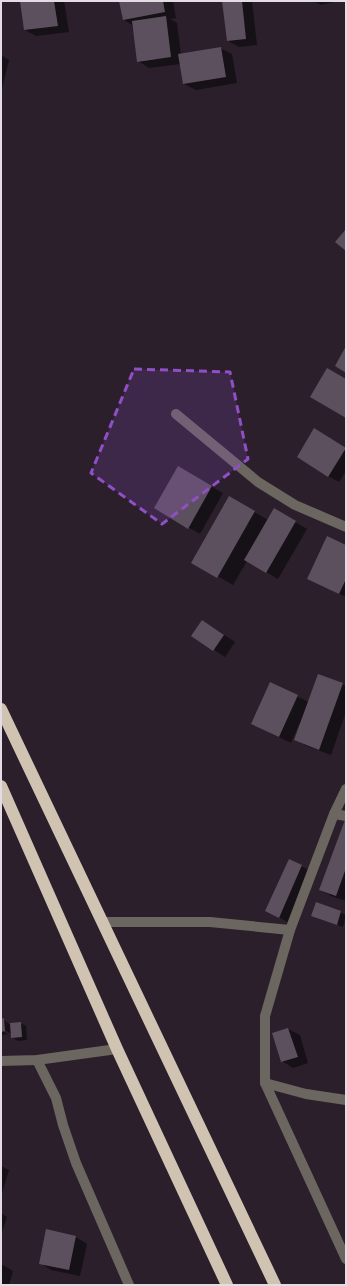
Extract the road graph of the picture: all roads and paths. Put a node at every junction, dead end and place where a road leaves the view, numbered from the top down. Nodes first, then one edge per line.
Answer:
1 (176, 414) dead end
2 (346, 527) edge
3 (1, 709) edge
4 (1, 786) edge
5 (346, 789) edge
6 (334, 814) junction
7 (346, 816) edge
8 (102, 922) junction
9 (290, 930) junction
10 (117, 1049) junction
11 (36, 1060) junction
12 (1, 1061) edge
13 (265, 1083) junction
14 (346, 1100) edge
15 (346, 1259) edge
16 (129, 1285) edge
17 (227, 1285) edge
18 (275, 1285) edge

1 - 2 street
3 - 8 highway
4 - 10 highway
5 - 6 street
6 - 7 street
6 - 9 street
8 - 9 street
8 - 18 highway
9 - 13 street
10 - 11 street
10 - 17 highway
11 - 12 street
11 - 16 street
13 - 14 street
13 - 15 street

